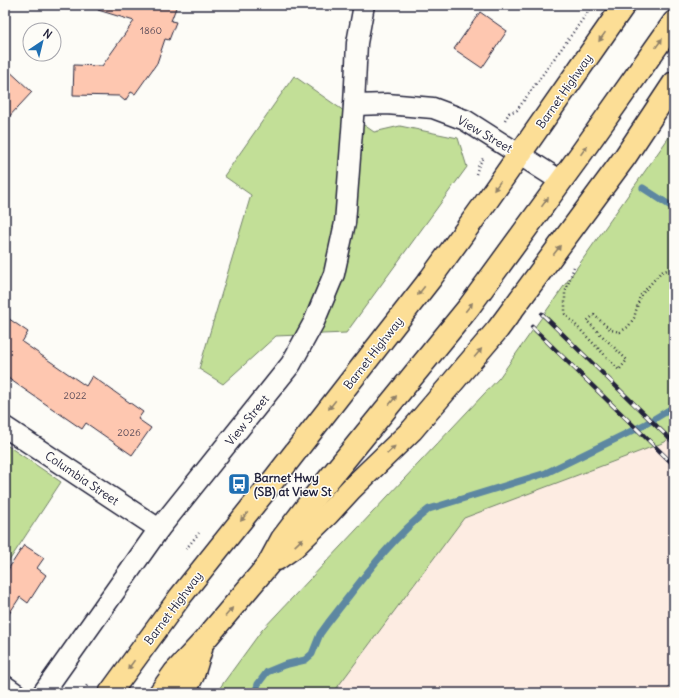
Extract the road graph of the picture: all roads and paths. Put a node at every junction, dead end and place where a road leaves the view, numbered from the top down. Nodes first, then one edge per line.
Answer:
1 (364, 5) edge
2 (593, 5) edge
3 (624, 5) edge
4 (674, 22) edge
5 (674, 83) edge
6 (354, 106) junction
7 (505, 120) dead end
8 (520, 154) junction
9 (483, 159) dead end
10 (479, 165) dead end
11 (561, 181) junction
12 (575, 266) dead end
13 (674, 268) edge
14 (5, 427) edge
15 (159, 530) junction
16 (268, 565) junction
17 (204, 642) junction
18 (5, 686) edge
19 (15, 693) edge
20 (43, 693) edge
21 (110, 693) edge
22 (160, 693) edge
23 (184, 693) edge

1 - 6 street, View Street
2 - 7 path
3 -> 8 main road, Barnet Highway
11 -> 4 main road
16 -> 5 main road
6 - 8 street, View Street
6 - 15 street, View Street
8 - 11 street, View Street
8 -> 21 main road, Barnet Highway
9 - 10 path
16 -> 11 main road
12 - 13 path
14 - 15 street, Columbia Street
15 - 20 street, View Street
17 -> 16 main road
17 - 22 main road
17 - 23 main road
18 - 19 street

